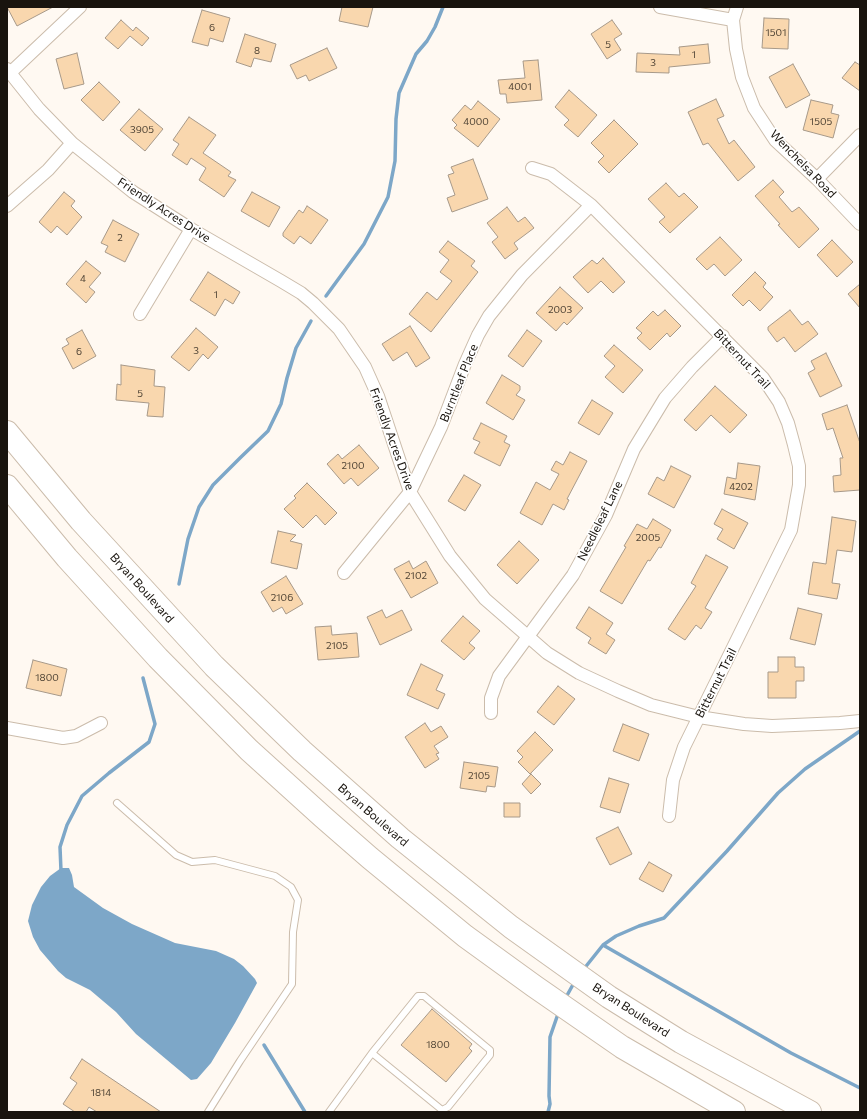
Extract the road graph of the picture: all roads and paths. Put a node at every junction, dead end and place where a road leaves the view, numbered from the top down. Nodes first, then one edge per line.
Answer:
1 (80, 7) edge
2 (660, 7) edge
3 (737, 7) edge
4 (733, 20) junction
5 (8, 71) edge
6 (860, 135) edge
7 (72, 143) junction
8 (532, 168) dead end
9 (817, 179) junction
10 (591, 205) junction
11 (7, 206) edge
12 (860, 224) edge
13 (191, 229) junction
14 (140, 314) dead end
15 (722, 336) junction
16 (7, 432) edge
17 (7, 486) edge
18 (410, 492) junction
19 (344, 573) dead end
20 (527, 637) junction
21 (491, 713) dead end
22 (699, 717) junction
23 (860, 721) edge
24 (101, 723) dead end
25 (7, 728) edge
26 (118, 803) dead end
27 (669, 816) dead end
28 (372, 1053) junction
29 (208, 1112) edge
30 (329, 1112) edge
31 (734, 1112) edge
32 (810, 1112) edge

1 - 5 street
2 - 4 street
3 - 4 street, Wenchelsa Road
4 - 9 street, Wenchelsa Road
5 - 7 street, Friendly Acres Drive
6 - 9 street
7 - 11 street
7 - 13 street, Friendly Acres Drive
8 - 10 street, Bitternut Trail
9 - 12 street, Wenchelsa Road
10 - 15 street, Bitternut Trail
10 - 18 street, Burntleaf Place
13 - 14 street
13 - 18 street, Friendly Acres Drive
15 - 20 street, Needleleaf Lane
15 - 22 street, Bitternut Trail
16 - 32 highway, Bryan Boulevard
17 - 31 highway
18 - 19 street, Burntleaf Place
18 - 20 street, Friendly Acres Drive
20 - 21 street, Needleleaf Lane
20 - 22 street, Friendly Acres Drive
22 - 23 street, Friendly Acres Drive
22 - 27 street, Bitternut Trail
24 - 25 street
26 - 29 lane
28 - 28 lane
28 - 30 lane

